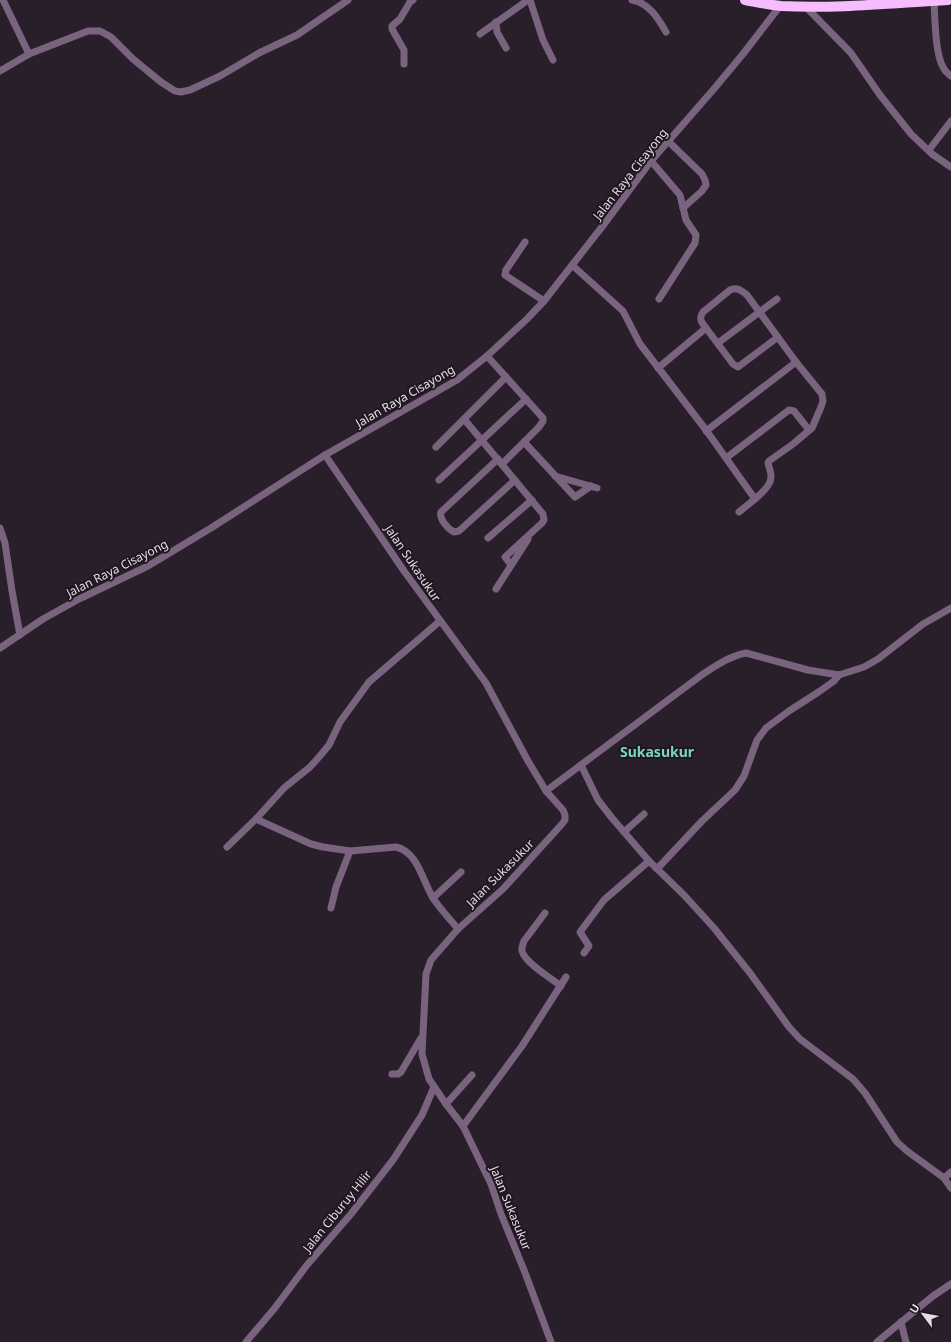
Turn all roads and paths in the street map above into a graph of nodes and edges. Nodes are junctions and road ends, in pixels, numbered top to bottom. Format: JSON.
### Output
{"nodes":[{"id":1,"x":3,"y":0,"type":"edge"},
{"id":2,"x":348,"y":0,"type":"edge"},
{"id":3,"x":413,"y":0,"type":"edge"},
{"id":4,"x":529,"y":0,"type":"edge"},
{"id":5,"x":632,"y":0,"type":"edge"},
{"id":6,"x":745,"y":0,"type":"edge"},
{"id":7,"x":948,"y":0,"type":"edge"},
{"id":8,"x":934,"y":1,"type":"edge"},
{"id":9,"x":780,"y":6,"type":"junction"},
{"id":10,"x":805,"y":6,"type":"junction"},
{"id":11,"x":496,"y":22,"type":"junction"},
{"id":12,"x":666,"y":32,"type":"dead end"},
{"id":13,"x":480,"y":34,"type":"dead end"},
{"id":14,"x":506,"y":48,"type":"dead end"},
{"id":15,"x":29,"y":54,"type":"junction"},
{"id":16,"x":553,"y":60,"type":"dead end"},
{"id":17,"x":404,"y":64,"type":"dead end"},
{"id":18,"x":0,"y":70,"type":"edge"},
{"id":19,"x":951,"y":76,"type":"edge"},
{"id":20,"x":950,"y":124,"type":"edge"},
{"id":21,"x":668,"y":141,"type":"junction"},
{"id":22,"x":928,"y":150,"type":"junction"},
{"id":23,"x":651,"y":162,"type":"junction"},
{"id":24,"x":951,"y":167,"type":"edge"},
{"id":25,"x":684,"y":208,"type":"junction"},
{"id":26,"x":525,"y":242,"type":"dead end"},
{"id":27,"x":572,"y":265,"type":"junction"},
{"id":28,"x":777,"y":298,"type":"dead end"},
{"id":29,"x":659,"y":299,"type":"dead end"},
{"id":30,"x":544,"y":301,"type":"junction"},
{"id":31,"x":759,"y":312,"type":"junction"},
{"id":32,"x":706,"y":328,"type":"junction"},
{"id":33,"x":778,"y":337,"type":"junction"},
{"id":34,"x":718,"y":343,"type":"junction"},
{"id":35,"x":487,"y":356,"type":"junction"},
{"id":36,"x":796,"y":362,"type":"junction"},
{"id":37,"x":658,"y":368,"type":"junction"},
{"id":38,"x":506,"y":377,"type":"junction"},
{"id":39,"x":526,"y":399,"type":"junction"},
{"id":40,"x":464,"y":419,"type":"junction"},
{"id":41,"x":809,"y":430,"type":"junction"},
{"id":42,"x":706,"y":431,"type":"junction"},
{"id":43,"x":482,"y":441,"type":"junction"},
{"id":44,"x":524,"y":442,"type":"junction"},
{"id":45,"x":436,"y":448,"type":"dead end"},
{"id":46,"x":325,"y":455,"type":"junction"},
{"id":47,"x":726,"y":458,"type":"junction"},
{"id":48,"x":500,"y":462,"type":"junction"},
{"id":49,"x":555,"y":476,"type":"junction"},
{"id":50,"x":439,"y":480,"type":"dead end"},
{"id":51,"x":515,"y":480,"type":"junction"},
{"id":52,"x":755,"y":499,"type":"junction"},
{"id":53,"x":532,"y":500,"type":"junction"},
{"id":54,"x":740,"y":512,"type":"dead end"},
{"id":55,"x":0,"y":528,"type":"edge"},
{"id":56,"x":488,"y":538,"type":"dead end"},
{"id":57,"x":496,"y":589,"type":"dead end"},
{"id":58,"x":951,"y":608,"type":"edge"},
{"id":59,"x":440,"y":621,"type":"junction"},
{"id":60,"x":20,"y":635,"type":"junction"},
{"id":61,"x":0,"y":648,"type":"edge"},
{"id":62,"x":839,"y":675,"type":"junction"},
{"id":63,"x":581,"y":766,"type":"junction"},
{"id":64,"x":546,"y":791,"type":"junction"},
{"id":65,"x":644,"y":814,"type":"dead end"},
{"id":66,"x":256,"y":819,"type":"junction"},
{"id":67,"x":624,"y":832,"type":"junction"},
{"id":68,"x":227,"y":847,"type":"dead end"},
{"id":69,"x":350,"y":850,"type":"junction"},
{"id":70,"x":649,"y":861,"type":"junction"},
{"id":71,"x":657,"y":869,"type":"junction"},
{"id":72,"x":461,"y":872,"type":"dead end"},
{"id":73,"x":433,"y":898,"type":"junction"},
{"id":74,"x":331,"y":908,"type":"dead end"},
{"id":75,"x":545,"y":913,"type":"dead end"},
{"id":76,"x":458,"y":929,"type":"junction"},
{"id":77,"x":584,"y":953,"type":"dead end"},
{"id":78,"x":566,"y":978,"type":"dead end"},
{"id":79,"x":561,"y":986,"type":"junction"},
{"id":80,"x":423,"y":1036,"type":"junction"},
{"id":81,"x":392,"y":1074,"type":"dead end"},
{"id":82,"x":472,"y":1075,"type":"dead end"},
{"id":83,"x":434,"y":1087,"type":"junction"},
{"id":84,"x":446,"y":1104,"type":"junction"},
{"id":85,"x":463,"y":1126,"type":"junction"},
{"id":86,"x":951,"y":1172,"type":"edge"},
{"id":87,"x":944,"y":1178,"type":"junction"},
{"id":88,"x":951,"y":1188,"type":"edge"},
{"id":89,"x":951,"y":1284,"type":"edge"},
{"id":90,"x":901,"y":1322,"type":"junction"},
{"id":91,"x":246,"y":1342,"type":"edge"},
{"id":92,"x":551,"y":1342,"type":"edge"},
{"id":93,"x":877,"y":1342,"type":"edge"},
{"id":94,"x":906,"y":1342,"type":"edge"}],
"edges":[{"from":1,"to":15,"type":"street"},
{"from":2,"to":15,"type":"street"},
{"from":3,"to":17,"type":"street"},
{"from":4,"to":11,"type":"street"},
{"from":4,"to":16,"type":"street"},
{"from":5,"to":12,"type":"street"},
{"from":6,"to":9,"type":"highway"},
{"from":7,"to":8,"type":"highway"},
{"from":8,"to":10,"type":"highway"},
{"from":8,"to":19,"type":"street"},
{"from":9,"to":10,"type":"highway"},
{"from":9,"to":21,"type":"street","name":"Jalan Raya Cisayong"},
{"from":10,"to":22,"type":"street"},
{"from":11,"to":13,"type":"street"},
{"from":11,"to":14,"type":"street"},
{"from":15,"to":18,"type":"street"},
{"from":20,"to":22,"type":"street"},
{"from":21,"to":23,"type":"street","name":"Jalan Raya Cisayong"},
{"from":21,"to":25,"type":"street"},
{"from":22,"to":24,"type":"street"},
{"from":23,"to":25,"type":"street"},
{"from":23,"to":27,"type":"street","name":"Jalan Raya Cisayong"},
{"from":25,"to":29,"type":"street"},
{"from":26,"to":30,"type":"street"},
{"from":27,"to":30,"type":"street","name":"Jalan Raya Cisayong"},
{"from":27,"to":37,"type":"street"},
{"from":28,"to":31,"type":"street"},
{"from":30,"to":35,"type":"street","name":"Jalan Raya Cisayong"},
{"from":31,"to":32,"type":"street"},
{"from":31,"to":33,"type":"street"},
{"from":31,"to":34,"type":"street"},
{"from":32,"to":34,"type":"street"},
{"from":32,"to":37,"type":"street"},
{"from":33,"to":34,"type":"street"},
{"from":33,"to":36,"type":"street"},
{"from":35,"to":38,"type":"street"},
{"from":35,"to":46,"type":"street","name":"Jalan Raya Cisayong"},
{"from":36,"to":41,"type":"street"},
{"from":36,"to":42,"type":"street"},
{"from":37,"to":42,"type":"street"},
{"from":38,"to":39,"type":"street"},
{"from":38,"to":40,"type":"street"},
{"from":39,"to":43,"type":"street"},
{"from":39,"to":44,"type":"street"},
{"from":40,"to":43,"type":"street"},
{"from":40,"to":45,"type":"street"},
{"from":41,"to":47,"type":"street"},
{"from":41,"to":52,"type":"street"},
{"from":42,"to":47,"type":"street"},
{"from":43,"to":48,"type":"street"},
{"from":43,"to":50,"type":"street"},
{"from":44,"to":48,"type":"street"},
{"from":44,"to":49,"type":"street"},
{"from":46,"to":59,"type":"street","name":"Jalan Sukasukur"},
{"from":46,"to":60,"type":"street","name":"Jalan Raya Cisayong"},
{"from":47,"to":52,"type":"street"},
{"from":48,"to":51,"type":"street"},
{"from":48,"to":51,"type":"street"},
{"from":49,"to":49,"type":"street"},
{"from":51,"to":53,"type":"street"},
{"from":52,"to":54,"type":"street"},
{"from":53,"to":56,"type":"street"},
{"from":53,"to":57,"type":"street"},
{"from":55,"to":60,"type":"street"},
{"from":58,"to":62,"type":"street"},
{"from":59,"to":64,"type":"street","name":"Jalan Sukasukur"},
{"from":59,"to":66,"type":"street"},
{"from":60,"to":61,"type":"street","name":"Jalan Raya Cisayong"},
{"from":62,"to":63,"type":"street"},
{"from":62,"to":71,"type":"street"},
{"from":63,"to":64,"type":"street"},
{"from":63,"to":67,"type":"street"},
{"from":64,"to":76,"type":"street","name":"Jalan Sukasukur"},
{"from":65,"to":67,"type":"street"},
{"from":66,"to":68,"type":"street"},
{"from":66,"to":69,"type":"street"},
{"from":67,"to":70,"type":"street"},
{"from":69,"to":73,"type":"street"},
{"from":69,"to":74,"type":"street"},
{"from":70,"to":71,"type":"street"},
{"from":70,"to":77,"type":"street"},
{"from":71,"to":87,"type":"street"},
{"from":72,"to":73,"type":"street"},
{"from":73,"to":76,"type":"street"},
{"from":75,"to":79,"type":"street"},
{"from":76,"to":80,"type":"street","name":"Jalan Sukasukur"},
{"from":78,"to":79,"type":"street"},
{"from":79,"to":85,"type":"street"},
{"from":80,"to":81,"type":"street"},
{"from":80,"to":83,"type":"street","name":"Jalan Sukasukur"},
{"from":82,"to":84,"type":"street"},
{"from":83,"to":84,"type":"street","name":"Jalan Sukasukur"},
{"from":83,"to":91,"type":"street","name":"Jalan Ciburuy Hilir"},
{"from":84,"to":85,"type":"street","name":"Jalan Sukasukur"},
{"from":85,"to":92,"type":"street","name":"Jalan Sukasukur"},
{"from":86,"to":87,"type":"street"},
{"from":87,"to":88,"type":"street"},
{"from":89,"to":90,"type":"street"},
{"from":90,"to":93,"type":"street"},
{"from":90,"to":94,"type":"street"}]}
